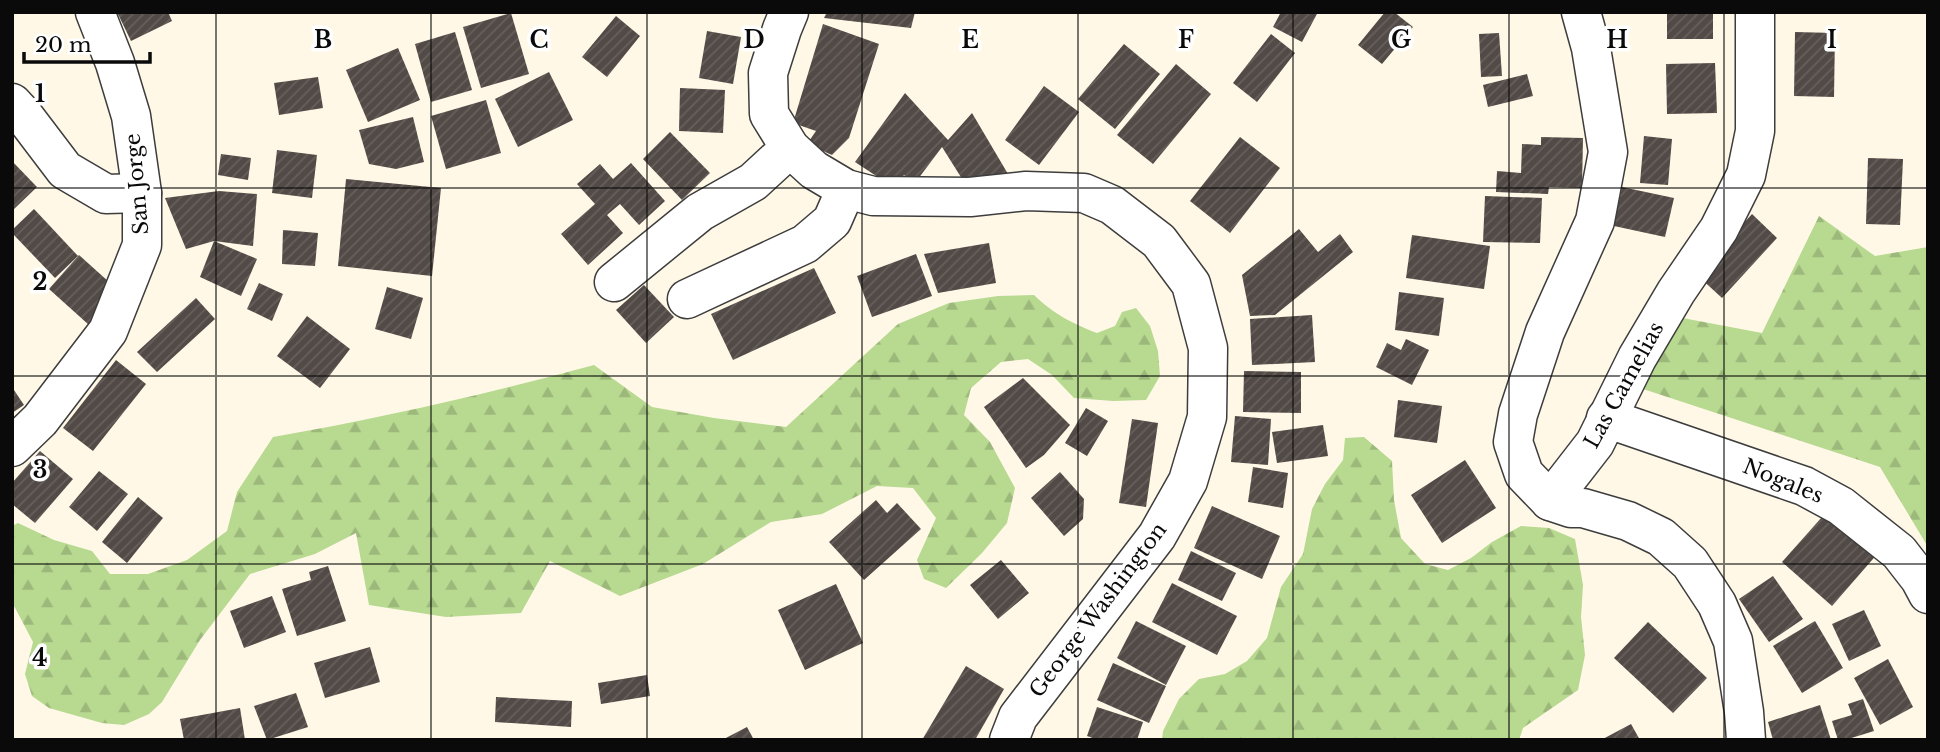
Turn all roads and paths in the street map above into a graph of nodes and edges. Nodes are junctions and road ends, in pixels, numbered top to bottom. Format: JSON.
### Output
{"nodes":[{"id":1,"x":95,"y":12,"type":"edge"},
{"id":2,"x":789,"y":12,"type":"edge"},
{"id":3,"x":1581,"y":12,"type":"edge"},
{"id":4,"x":1755,"y":12,"type":"edge"},
{"id":5,"x":12,"y":103,"type":"edge"},
{"id":6,"x":790,"y":148,"type":"junction"},
{"id":7,"x":846,"y":189,"type":"junction"},
{"id":8,"x":142,"y":193,"type":"junction"},
{"id":9,"x":614,"y":282,"type":"dead end"},
{"id":10,"x":687,"y":299,"type":"dead end"},
{"id":11,"x":1606,"y":418,"type":"junction"},
{"id":12,"x":12,"y":447,"type":"edge"},
{"id":13,"x":1550,"y":501,"type":"junction"},
{"id":14,"x":1928,"y":594,"type":"edge"},
{"id":15,"x":1009,"y":740,"type":"edge"},
{"id":16,"x":1746,"y":740,"type":"edge"}],
"edges":[{"from":1,"to":8,"type":"street","name":"San Jorge"},
{"from":2,"to":6,"type":"street","name":"George Washington"},
{"from":3,"to":13,"type":"street"},
{"from":4,"to":11,"type":"street","name":"Las Camelias"},
{"from":5,"to":8,"type":"street"},
{"from":6,"to":7,"type":"street","name":"George Washington"},
{"from":6,"to":9,"type":"street"},
{"from":7,"to":10,"type":"street"},
{"from":7,"to":15,"type":"street","name":"George Washington"},
{"from":8,"to":12,"type":"street","name":"San Jorge"},
{"from":11,"to":13,"type":"street","name":"Las Camelias"},
{"from":11,"to":14,"type":"street","name":"Nogales"},
{"from":13,"to":16,"type":"street"}]}
